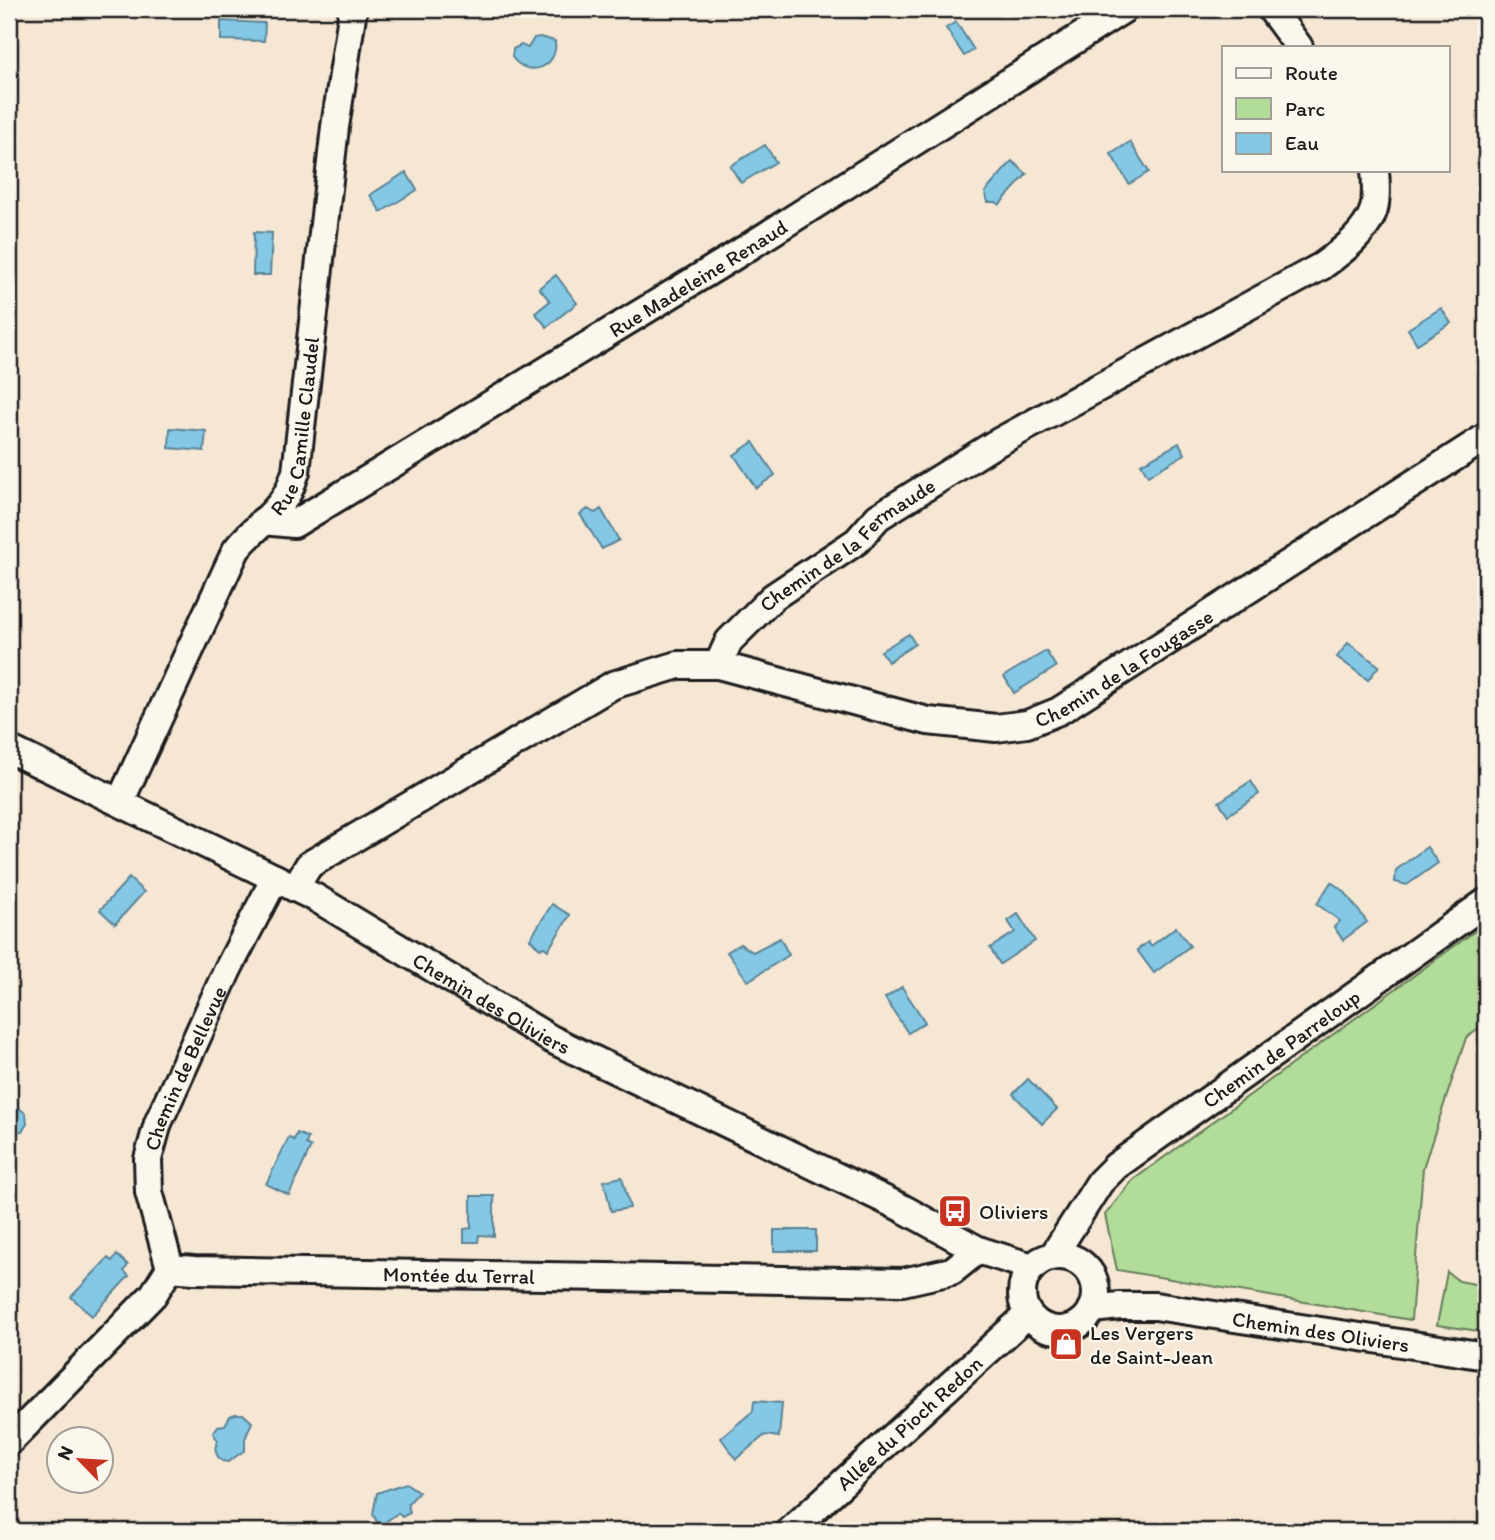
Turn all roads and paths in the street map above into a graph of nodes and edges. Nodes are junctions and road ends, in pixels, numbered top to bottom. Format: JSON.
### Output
{"nodes":[{"id":1,"x":353,"y":9,"type":"edge"},
{"id":2,"x":1124,"y":9,"type":"edge"},
{"id":3,"x":1271,"y":9,"type":"edge"},
{"id":4,"x":1298,"y":46,"type":"edge"},
{"id":5,"x":1375,"y":172,"type":"edge"},
{"id":6,"x":1486,"y":437,"type":"edge"},
{"id":7,"x":263,"y":521,"type":"junction"},
{"id":8,"x":718,"y":665,"type":"junction"},
{"id":9,"x":9,"y":749,"type":"edge"},
{"id":10,"x":120,"y":802,"type":"junction"},
{"id":11,"x":285,"y":883,"type":"junction"},
{"id":12,"x":1486,"y":902,"type":"edge"},
{"id":13,"x":1086,"y":1205,"type":"junction"},
{"id":14,"x":978,"y":1250,"type":"junction"},
{"id":15,"x":1043,"y":1261,"type":"junction"},
{"id":16,"x":170,"y":1268,"type":"junction"},
{"id":17,"x":1090,"y":1274,"type":"junction"},
{"id":18,"x":1025,"y":1303,"type":"junction"},
{"id":19,"x":1155,"y":1306,"type":"junction"},
{"id":20,"x":1092,"y":1309,"type":"junction"},
{"id":21,"x":1486,"y":1356,"type":"edge"},
{"id":22,"x":9,"y":1442,"type":"edge"},
{"id":23,"x":790,"y":1531,"type":"edge"}],
"edges":[{"from":1,"to":7,"type":"street","name":"Rue Camille Claudel"},
{"from":2,"to":7,"type":"street","name":"Rue Madeleine Renaud"},
{"from":3,"to":4,"type":"street"},
{"from":5,"to":8,"type":"street","name":"Chemin de la Fermaude"},
{"from":6,"to":8,"type":"street","name":"Chemin de la Fougasse"},
{"from":7,"to":10,"type":"street","name":"Rue Camille Claudel"},
{"from":8,"to":11,"type":"street"},
{"from":9,"to":10,"type":"street","name":"Chemin des Oliviers"},
{"from":10,"to":11,"type":"street","name":"Chemin des Oliviers"},
{"from":11,"to":14,"type":"street","name":"Chemin des Oliviers"},
{"from":11,"to":16,"type":"street","name":"Chemin de Bellevue"},
{"from":12,"to":13,"type":"street","name":"Chemin de Parreloup"},
{"from":13,"to":15,"type":"street","name":"Chemin de Parreloup"},
{"from":13,"to":17,"type":"street"},
{"from":14,"to":15,"type":"street","name":"Chemin des Oliviers"},
{"from":14,"to":16,"type":"street","name":"Montée du Terral"},
{"from":14,"to":18,"type":"street","name":"Chemin des Oliviers"},
{"from":15,"to":17,"type":"street","name":"Chemin des Oliviers"},
{"from":15,"to":18,"type":"street"},
{"from":16,"to":22,"type":"street"},
{"from":17,"to":19,"type":"street","name":"Chemin des Oliviers"},
{"from":17,"to":20,"type":"street"},
{"from":18,"to":20,"type":"street","name":"Chemin des Oliviers"},
{"from":18,"to":23,"type":"street","name":"Allée du Pioch Redon"},
{"from":19,"to":20,"type":"street","name":"Chemin des Oliviers"},
{"from":19,"to":21,"type":"street","name":"Chemin des Oliviers"}]}
